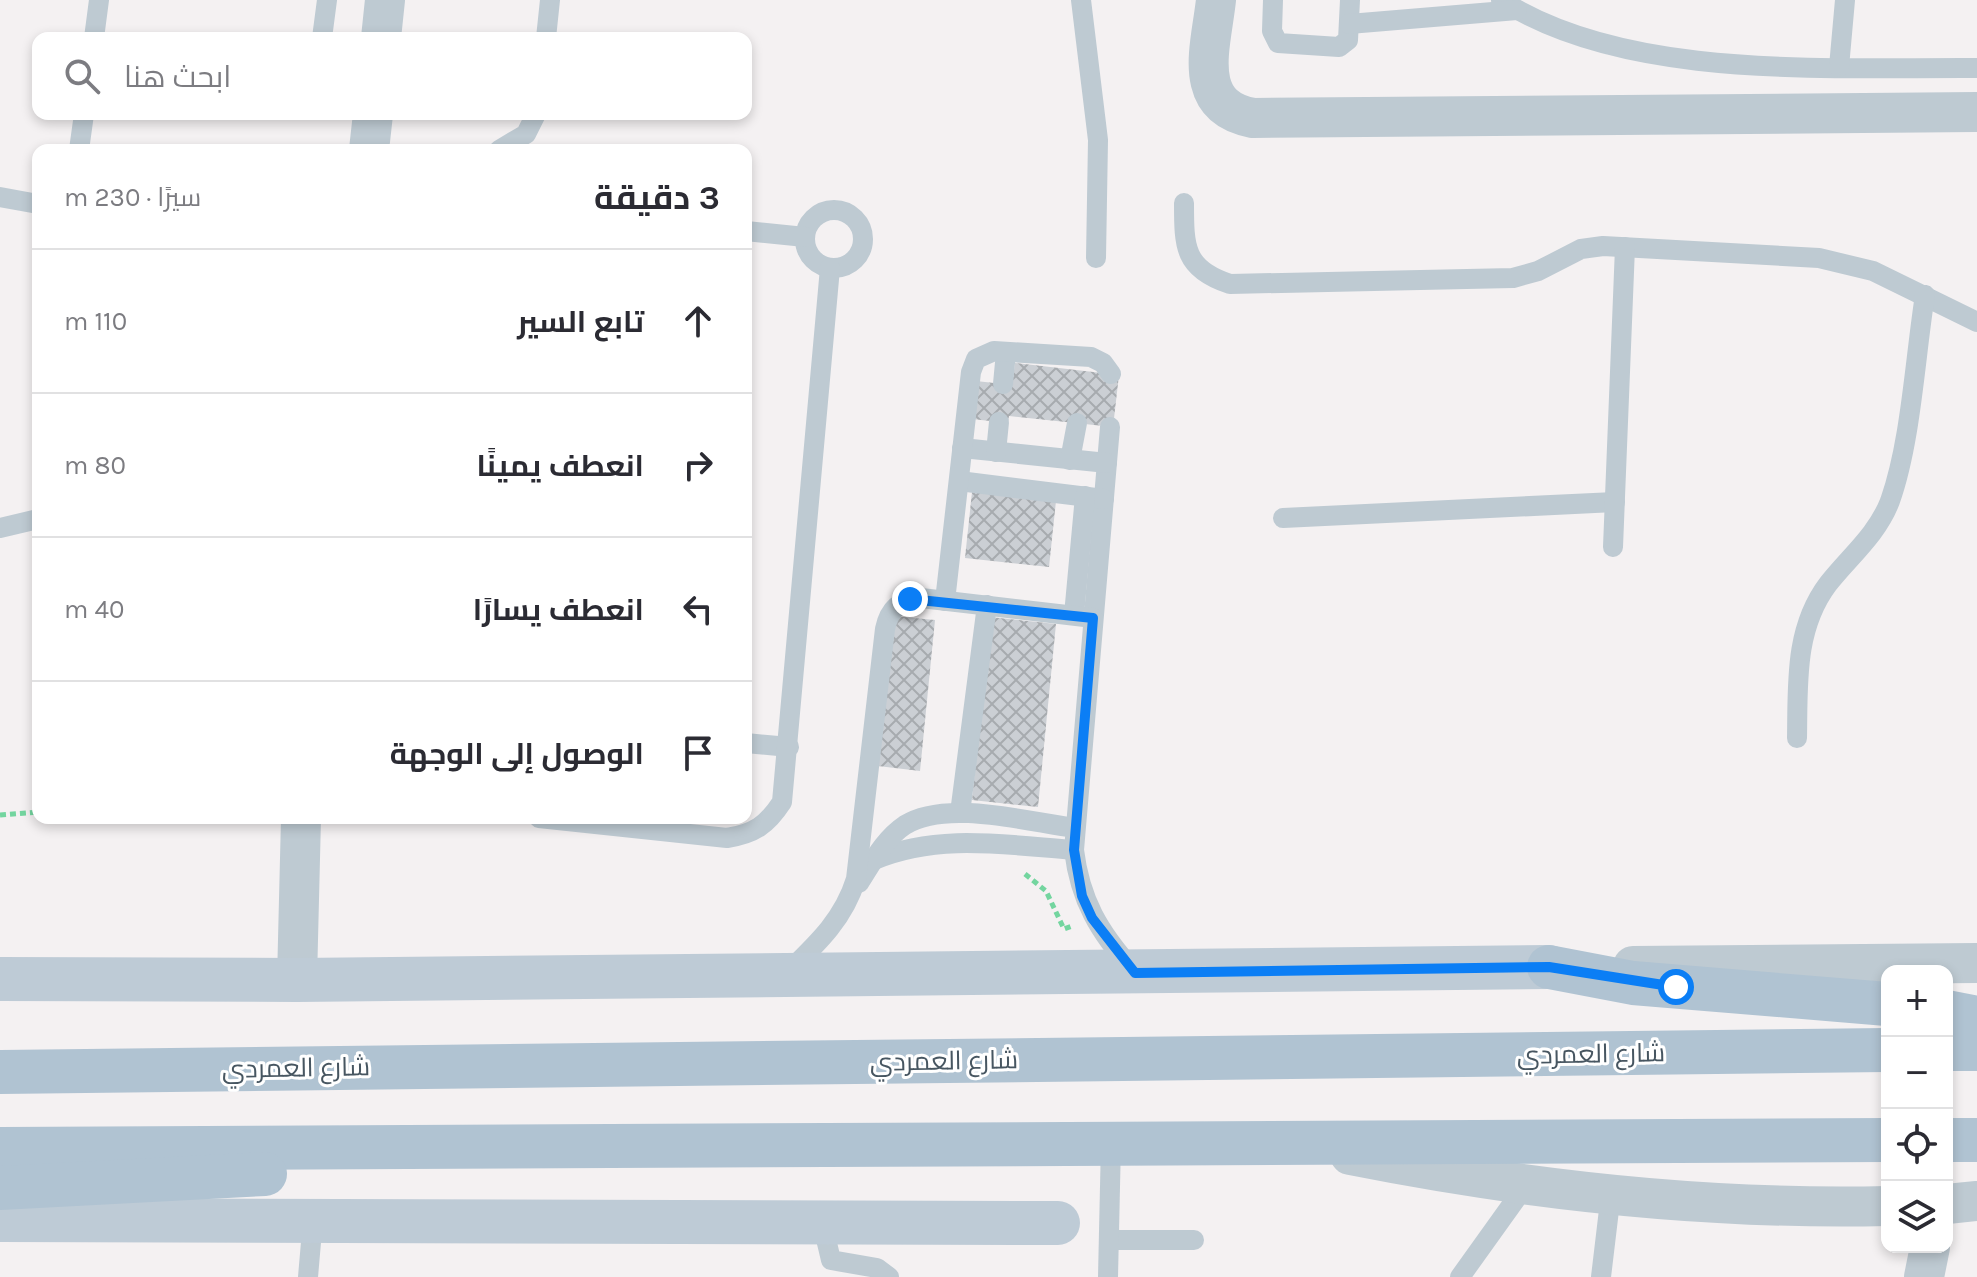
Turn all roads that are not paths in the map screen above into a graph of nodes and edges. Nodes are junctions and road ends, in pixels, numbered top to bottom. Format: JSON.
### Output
{"nodes":[{"id":1,"x":99,"y":0,"type":"edge"},
{"id":2,"x":327,"y":0,"type":"edge"},
{"id":3,"x":385,"y":0,"type":"edge"},
{"id":4,"x":550,"y":0,"type":"edge"},
{"id":5,"x":1081,"y":0,"type":"edge"},
{"id":6,"x":1216,"y":0,"type":"edge"},
{"id":7,"x":1273,"y":0,"type":"edge"},
{"id":8,"x":1350,"y":0,"type":"edge"},
{"id":9,"x":1845,"y":0,"type":"edge"},
{"id":10,"x":1509,"y":5,"type":"edge"},
{"id":11,"x":1349,"y":24,"type":"junction"},
{"id":12,"x":95,"y":32,"type":"edge"},
{"id":13,"x":323,"y":32,"type":"edge"},
{"id":14,"x":382,"y":32,"type":"edge"},
{"id":15,"x":547,"y":32,"type":"edge"},
{"id":16,"x":1839,"y":67,"type":"junction"},
{"id":17,"x":1977,"y":68,"type":"edge"},
{"id":18,"x":1977,"y":112,"type":"edge"},
{"id":19,"x":83,"y":120,"type":"edge"},
{"id":20,"x":372,"y":120,"type":"edge"},
{"id":21,"x":533,"y":120,"type":"edge"},
{"id":22,"x":80,"y":144,"type":"edge"},
{"id":23,"x":370,"y":144,"type":"edge"},
{"id":24,"x":509,"y":144,"type":"edge"},
{"id":25,"x":0,"y":197,"type":"edge"},
{"id":26,"x":32,"y":203,"type":"edge"},
{"id":27,"x":1184,"y":203,"type":"dead end"},
{"id":28,"x":752,"y":232,"type":"edge"},
{"id":29,"x":805,"y":237,"type":"junction"},
{"id":30,"x":1625,"y":247,"type":"junction"},
{"id":31,"x":1096,"y":258,"type":"dead end"},
{"id":32,"x":830,"y":268,"type":"junction"},
{"id":33,"x":1925,"y":295,"type":"junction"},
{"id":34,"x":1977,"y":322,"type":"edge"},
{"id":35,"x":1006,"y":352,"type":"junction"},
{"id":36,"x":1111,"y":374,"type":"dead end"},
{"id":37,"x":1003,"y":384,"type":"dead end"},
{"id":38,"x":999,"y":422,"type":"dead end"},
{"id":39,"x":1077,"y":423,"type":"dead end"},
{"id":40,"x":1110,"y":427,"type":"dead end"},
{"id":41,"x":962,"y":448,"type":"junction"},
{"id":42,"x":996,"y":452,"type":"junction"},
{"id":43,"x":1070,"y":460,"type":"junction"},
{"id":44,"x":1107,"y":463,"type":"junction"},
{"id":45,"x":959,"y":481,"type":"junction"},
{"id":46,"x":1095,"y":498,"type":"junction"},
{"id":47,"x":1615,"y":502,"type":"junction"},
{"id":48,"x":1283,"y":518,"type":"dead end"},
{"id":49,"x":32,"y":520,"type":"edge"},
{"id":50,"x":0,"y":528,"type":"edge"},
{"id":51,"x":1613,"y":547,"type":"dead end"},
{"id":52,"x":945,"y":601,"type":"junction"},
{"id":53,"x":987,"y":605,"type":"junction"},
{"id":54,"x":1083,"y":617,"type":"junction"},
{"id":55,"x":1797,"y":738,"type":"dead end"},
{"id":56,"x":752,"y":744,"type":"edge"},
{"id":57,"x":789,"y":747,"type":"junction"},
{"id":58,"x":960,"y":813,"type":"junction"},
{"id":59,"x":301,"y":824,"type":"edge"},
{"id":60,"x":649,"y":824,"type":"edge"},
{"id":61,"x":704,"y":827,"type":"edge"},
{"id":62,"x":1075,"y":828,"type":"junction"},
{"id":63,"x":1074,"y":850,"type":"junction"},
{"id":64,"x":874,"y":860,"type":"junction"},
{"id":65,"x":851,"y":896,"type":"junction"},
{"id":66,"x":1977,"y":963,"type":"edge"},
{"id":67,"x":1549,"y":967,"type":"junction"},
{"id":68,"x":1135,"y":973,"type":"junction"},
{"id":69,"x":785,"y":975,"type":"junction"},
{"id":70,"x":0,"y":979,"type":"edge"},
{"id":71,"x":297,"y":980,"type":"junction"},
{"id":72,"x":1881,"y":1004,"type":"edge"},
{"id":73,"x":1953,"y":1013,"type":"edge"},
{"id":74,"x":1977,"y":1018,"type":"edge"},
{"id":75,"x":1953,"y":1049,"type":"edge"},
{"id":76,"x":1977,"y":1049,"type":"edge"},
{"id":77,"x":1881,"y":1050,"type":"edge"},
{"id":78,"x":0,"y":1072,"type":"edge"},
{"id":79,"x":1881,"y":1140,"type":"edge"},
{"id":80,"x":1953,"y":1140,"type":"edge"},
{"id":81,"x":1977,"y":1140,"type":"edge"},
{"id":82,"x":1280,"y":1141,"type":"junction"},
{"id":83,"x":1111,"y":1142,"type":"junction"},
{"id":84,"x":389,"y":1146,"type":"junction"},
{"id":85,"x":0,"y":1149,"type":"edge"},
{"id":86,"x":1528,"y":1182,"type":"junction"},
{"id":87,"x":0,"y":1188,"type":"edge"},
{"id":88,"x":1611,"y":1193,"type":"junction"},
{"id":89,"x":1881,"y":1206,"type":"edge"},
{"id":90,"x":313,"y":1219,"type":"junction"},
{"id":91,"x":0,"y":1220,"type":"edge"},
{"id":92,"x":822,"y":1222,"type":"junction"},
{"id":93,"x":1058,"y":1223,"type":"dead end"},
{"id":94,"x":1110,"y":1240,"type":"junction"},
{"id":95,"x":1194,"y":1240,"type":"dead end"},
{"id":96,"x":1929,"y":1253,"type":"edge"},
{"id":97,"x":308,"y":1277,"type":"edge"},
{"id":98,"x":889,"y":1277,"type":"edge"},
{"id":99,"x":1108,"y":1277,"type":"edge"},
{"id":100,"x":1460,"y":1277,"type":"edge"},
{"id":101,"x":1601,"y":1277,"type":"edge"},
{"id":102,"x":1924,"y":1277,"type":"edge"}],
"edges":[{"from":1,"to":12,"type":"lane"},
{"from":2,"to":13,"type":"lane"},
{"from":3,"to":14,"type":"street"},
{"from":4,"to":15,"type":"lane"},
{"from":5,"to":31,"type":"lane"},
{"from":6,"to":18,"type":"street"},
{"from":7,"to":11,"type":"lane"},
{"from":8,"to":11,"type":"lane"},
{"from":9,"to":16,"type":"lane"},
{"from":10,"to":11,"type":"lane"},
{"from":10,"to":16,"type":"lane"},
{"from":16,"to":17,"type":"lane"},
{"from":19,"to":22,"type":"lane"},
{"from":20,"to":23,"type":"street"},
{"from":21,"to":24,"type":"lane"},
{"from":25,"to":26,"type":"lane"},
{"from":27,"to":30,"type":"lane"},
{"from":28,"to":29,"type":"lane"},
{"from":29,"to":32,"type":"lane"},
{"from":29,"to":32,"type":"lane"},
{"from":30,"to":33,"type":"lane"},
{"from":30,"to":47,"type":"lane"},
{"from":32,"to":57,"type":"lane"},
{"from":33,"to":34,"type":"lane"},
{"from":33,"to":55,"type":"lane"},
{"from":35,"to":36,"type":"lane"},
{"from":35,"to":37,"type":"lane"},
{"from":35,"to":41,"type":"lane"},
{"from":38,"to":42,"type":"lane"},
{"from":39,"to":43,"type":"lane"},
{"from":40,"to":44,"type":"lane"},
{"from":41,"to":42,"type":"lane"},
{"from":41,"to":45,"type":"lane"},
{"from":42,"to":43,"type":"lane"},
{"from":43,"to":44,"type":"lane"},
{"from":44,"to":46,"type":"lane"},
{"from":45,"to":46,"type":"lane"},
{"from":45,"to":52,"type":"lane"},
{"from":46,"to":54,"type":"lane"},
{"from":47,"to":48,"type":"lane"},
{"from":47,"to":51,"type":"lane"},
{"from":49,"to":50,"type":"lane"},
{"from":52,"to":53,"type":"lane"},
{"from":52,"to":65,"type":"lane"},
{"from":53,"to":54,"type":"lane"},
{"from":53,"to":58,"type":"lane"},
{"from":54,"to":62,"type":"lane"},
{"from":56,"to":57,"type":"lane"},
{"from":57,"to":61,"type":"lane"},
{"from":58,"to":62,"type":"lane"},
{"from":58,"to":64,"type":"lane"},
{"from":59,"to":71,"type":"street"},
{"from":60,"to":61,"type":"lane"},
{"from":62,"to":63,"type":"lane"},
{"from":63,"to":64,"type":"lane"},
{"from":63,"to":68,"type":"lane"},
{"from":64,"to":65,"type":"lane"},
{"from":65,"to":69,"type":"lane"},
{"from":66,"to":67,"type":"street"},
{"from":67,"to":68,"type":"street"},
{"from":67,"to":72,"type":"main road"},
{"from":68,"to":69,"type":"street"},
{"from":69,"to":71,"type":"street"},
{"from":70,"to":71,"type":"street"},
{"from":73,"to":74,"type":"main road"},
{"from":75,"to":76,"type":"main road"},
{"from":77,"to":78,"type":"main road","name":"شارع العمردي"},
{"from":79,"to":82,"type":"main road"},
{"from":80,"to":81,"type":"main road"},
{"from":82,"to":83,"type":"main road"},
{"from":82,"to":86,"type":"street"},
{"from":83,"to":84,"type":"main road"},
{"from":83,"to":94,"type":"lane"},
{"from":84,"to":85,"type":"main road"},
{"from":84,"to":87,"type":"main road"},
{"from":86,"to":88,"type":"street"},
{"from":86,"to":100,"type":"lane"},
{"from":88,"to":89,"type":"street"},
{"from":88,"to":101,"type":"lane"},
{"from":90,"to":91,"type":"street"},
{"from":90,"to":92,"type":"street"},
{"from":90,"to":97,"type":"lane"},
{"from":92,"to":93,"type":"street"},
{"from":92,"to":98,"type":"lane"},
{"from":94,"to":95,"type":"lane"},
{"from":94,"to":99,"type":"lane"},
{"from":96,"to":102,"type":"street"}]}
